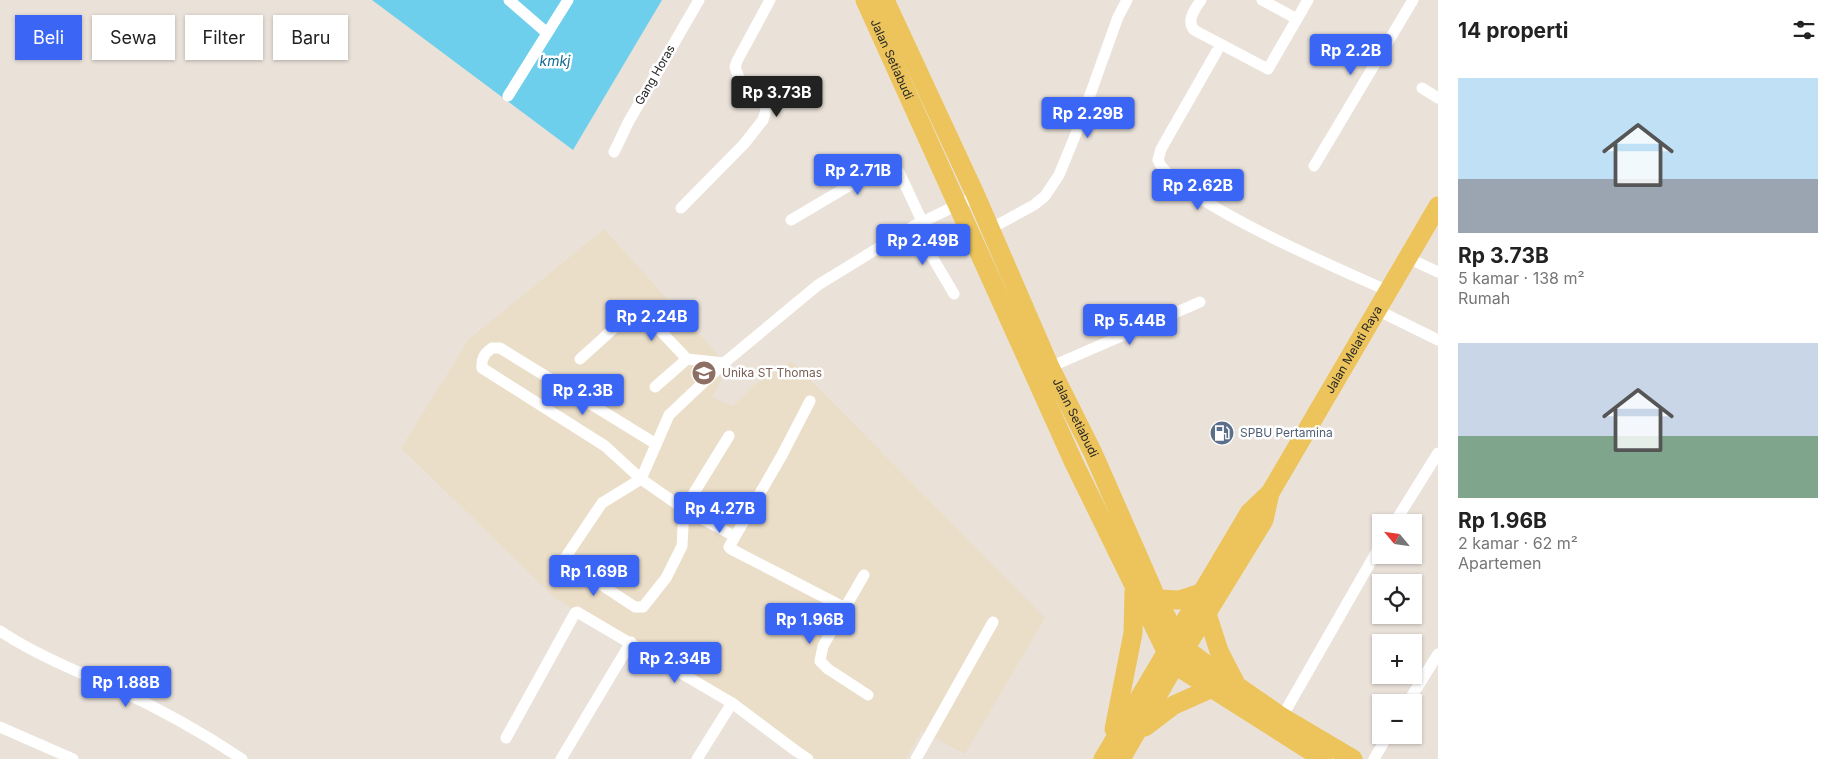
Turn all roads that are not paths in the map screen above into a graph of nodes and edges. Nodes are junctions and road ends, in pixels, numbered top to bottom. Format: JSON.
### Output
{"nodes":[{"id":1,"x":509,"y":0,"type":"edge"},
{"id":2,"x":568,"y":0,"type":"edge"},
{"id":3,"x":699,"y":0,"type":"edge"},
{"id":4,"x":770,"y":0,"type":"edge"},
{"id":5,"x":865,"y":0,"type":"edge"},
{"id":6,"x":885,"y":0,"type":"edge"},
{"id":7,"x":1126,"y":0,"type":"edge"},
{"id":8,"x":1201,"y":0,"type":"edge"},
{"id":9,"x":1262,"y":0,"type":"edge"},
{"id":10,"x":1308,"y":0,"type":"edge"},
{"id":11,"x":1413,"y":0,"type":"edge"},
{"id":12,"x":1297,"y":19,"type":"junction"},
{"id":13,"x":547,"y":33,"type":"junction"},
{"id":14,"x":1217,"y":51,"type":"dead end"},
{"id":15,"x":1422,"y":88,"type":"dead end"},
{"id":16,"x":508,"y":96,"type":"dead end"},
{"id":17,"x":1438,"y":98,"type":"edge"},
{"id":18,"x":614,"y":152,"type":"dead end"},
{"id":19,"x":1314,"y":166,"type":"dead end"},
{"id":20,"x":976,"y":196,"type":"junction"},
{"id":21,"x":957,"y":204,"type":"junction"},
{"id":22,"x":1438,"y":206,"type":"edge"},
{"id":23,"x":681,"y":208,"type":"dead end"},
{"id":24,"x":790,"y":220,"type":"dead end"},
{"id":25,"x":918,"y":223,"type":"junction"},
{"id":26,"x":990,"y":228,"type":"junction"},
{"id":27,"x":1408,"y":258,"type":"junction"},
{"id":28,"x":1438,"y":272,"type":"edge"},
{"id":29,"x":1388,"y":291,"type":"junction"},
{"id":30,"x":954,"y":294,"type":"dead end"},
{"id":31,"x":1200,"y":302,"type":"dead end"},
{"id":32,"x":1377,"y":310,"type":"junction"},
{"id":33,"x":1438,"y":340,"type":"edge"},
{"id":34,"x":580,"y":359,"type":"dead end"},
{"id":35,"x":687,"y":359,"type":"junction"},
{"id":36,"x":724,"y":363,"type":"junction"},
{"id":37,"x":1050,"y":368,"type":"junction"},
{"id":38,"x":655,"y":387,"type":"dead end"},
{"id":39,"x":810,"y":402,"type":"dead end"},
{"id":40,"x":729,"y":436,"type":"dead end"},
{"id":41,"x":656,"y":444,"type":"junction"},
{"id":42,"x":1093,"y":453,"type":"junction"},
{"id":43,"x":1438,"y":453,"type":"edge"},
{"id":44,"x":1074,"y":463,"type":"junction"},
{"id":45,"x":641,"y":479,"type":"junction"},
{"id":46,"x":1270,"y":493,"type":"junction"},
{"id":47,"x":684,"y":509,"type":"junction"},
{"id":48,"x":1400,"y":514,"type":"edge"},
{"id":49,"x":734,"y":536,"type":"junction"},
{"id":50,"x":1372,"y":559,"type":"edge"},
{"id":51,"x":864,"y":575,"type":"dead end"},
{"id":52,"x":1134,"y":588,"type":"junction"},
{"id":53,"x":1201,"y":593,"type":"junction"},
{"id":54,"x":1157,"y":599,"type":"junction"},
{"id":55,"x":845,"y":608,"type":"junction"},
{"id":56,"x":1207,"y":614,"type":"junction"},
{"id":57,"x":993,"y":622,"type":"dead end"},
{"id":58,"x":0,"y":632,"type":"edge"},
{"id":59,"x":631,"y":642,"type":"junction"},
{"id":60,"x":1176,"y":650,"type":"junction"},
{"id":61,"x":1438,"y":654,"type":"edge"},
{"id":62,"x":1237,"y":685,"type":"junction"},
{"id":63,"x":1210,"y":689,"type":"junction"},
{"id":64,"x":1413,"y":694,"type":"edge"},
{"id":65,"x":868,"y":695,"type":"dead end"},
{"id":66,"x":732,"y":703,"type":"junction"},
{"id":67,"x":1282,"y":717,"type":"junction"},
{"id":68,"x":0,"y":727,"type":"edge"},
{"id":69,"x":1136,"y":733,"type":"junction"},
{"id":70,"x":506,"y":738,"type":"dead end"},
{"id":71,"x":1383,"y":744,"type":"edge"},
{"id":72,"x":1112,"y":754,"type":"edge"},
{"id":73,"x":793,"y":755,"type":"edge"},
{"id":74,"x":73,"y":759,"type":"edge"},
{"id":75,"x":242,"y":759,"type":"edge"},
{"id":76,"x":561,"y":759,"type":"edge"},
{"id":77,"x":697,"y":759,"type":"edge"},
{"id":78,"x":808,"y":759,"type":"edge"},
{"id":79,"x":916,"y":759,"type":"edge"},
{"id":80,"x":1323,"y":759,"type":"edge"},
{"id":81,"x":1353,"y":759,"type":"edge"},
{"id":82,"x":1374,"y":759,"type":"edge"}],
"edges":[{"from":1,"to":13,"type":"street"},
{"from":2,"to":13,"type":"street"},
{"from":3,"to":18,"type":"street","name":"Gang Horas"},
{"from":4,"to":23,"type":"street"},
{"from":5,"to":21,"type":"main road","name":"Jalan Setiabudi"},
{"from":6,"to":20,"type":"main road","name":"Jalan Setiabudi"},
{"from":7,"to":26,"type":"street"},
{"from":8,"to":12,"type":"street"},
{"from":9,"to":12,"type":"street"},
{"from":10,"to":12,"type":"street"},
{"from":11,"to":19,"type":"street"},
{"from":13,"to":16,"type":"street"},
{"from":14,"to":29,"type":"street"},
{"from":15,"to":17,"type":"street"},
{"from":20,"to":21,"type":"street"},
{"from":20,"to":26,"type":"main road","name":"Jalan Setiabudi"},
{"from":21,"to":25,"type":"street"},
{"from":21,"to":44,"type":"main road","name":"Jalan Setiabudi"},
{"from":22,"to":27,"type":"main road","name":"Jalan Melati Raya"},
{"from":24,"to":25,"type":"street"},
{"from":25,"to":30,"type":"street"},
{"from":25,"to":36,"type":"street"},
{"from":26,"to":37,"type":"main road","name":"Jalan Setiabudi"},
{"from":27,"to":28,"type":"street"},
{"from":27,"to":29,"type":"main road","name":"Jalan Melati Raya"},
{"from":29,"to":32,"type":"main road","name":"Jalan Melati Raya"},
{"from":31,"to":37,"type":"street"},
{"from":32,"to":33,"type":"street"},
{"from":32,"to":46,"type":"main road","name":"Jalan Melati Raya"},
{"from":34,"to":35,"type":"street"},
{"from":35,"to":36,"type":"street"},
{"from":35,"to":38,"type":"street"},
{"from":36,"to":41,"type":"street"},
{"from":37,"to":42,"type":"main road","name":"Jalan Setiabudi"},
{"from":39,"to":49,"type":"street"},
{"from":40,"to":47,"type":"street"},
{"from":41,"to":45,"type":"street"},
{"from":41,"to":45,"type":"street"},
{"from":42,"to":44,"type":"main road"},
{"from":42,"to":54,"type":"main road","name":"Jalan Setiabudi"},
{"from":43,"to":48,"type":"street"},
{"from":44,"to":52,"type":"main road","name":"Jalan Setiabudi"},
{"from":45,"to":47,"type":"street"},
{"from":45,"to":47,"type":"street"},
{"from":46,"to":53,"type":"main road","name":"Jalan Melati Raya"},
{"from":46,"to":56,"type":"main road","name":"Jalan Melati Raya"},
{"from":47,"to":49,"type":"street"},
{"from":49,"to":55,"type":"street"},
{"from":50,"to":67,"type":"street"},
{"from":51,"to":55,"type":"street"},
{"from":52,"to":60,"type":"main road","name":"Jalan Setiabudi"},
{"from":52,"to":72,"type":"main road"},
{"from":53,"to":54,"type":"main road"},
{"from":53,"to":60,"type":"main road","name":"Jalan Melati Raya"},
{"from":54,"to":60,"type":"main road","name":"Jalan Setiabudi"},
{"from":55,"to":65,"type":"street"},
{"from":56,"to":60,"type":"main road","name":"Jalan Melati Raya"},
{"from":56,"to":62,"type":"main road"},
{"from":57,"to":79,"type":"street"},
{"from":58,"to":75,"type":"street"},
{"from":59,"to":66,"type":"street"},
{"from":59,"to":70,"type":"street"},
{"from":59,"to":76,"type":"street"},
{"from":60,"to":62,"type":"main road","name":"Jalan Setiabudi"},
{"from":60,"to":63,"type":"main road","name":"Jalan Setiabudi"},
{"from":60,"to":69,"type":"main road"},
{"from":60,"to":72,"type":"main road"},
{"from":61,"to":64,"type":"street"},
{"from":62,"to":67,"type":"main road","name":"Jalan Setiabudi"},
{"from":63,"to":69,"type":"main road"},
{"from":63,"to":80,"type":"main road","name":"Jalan Setiabudi"},
{"from":66,"to":73,"type":"street"},
{"from":66,"to":77,"type":"street"},
{"from":67,"to":81,"type":"main road","name":"Jalan Setiabudi"},
{"from":68,"to":74,"type":"street"},
{"from":69,"to":72,"type":"main road"},
{"from":71,"to":82,"type":"street"},
{"from":73,"to":78,"type":"street"}]}
